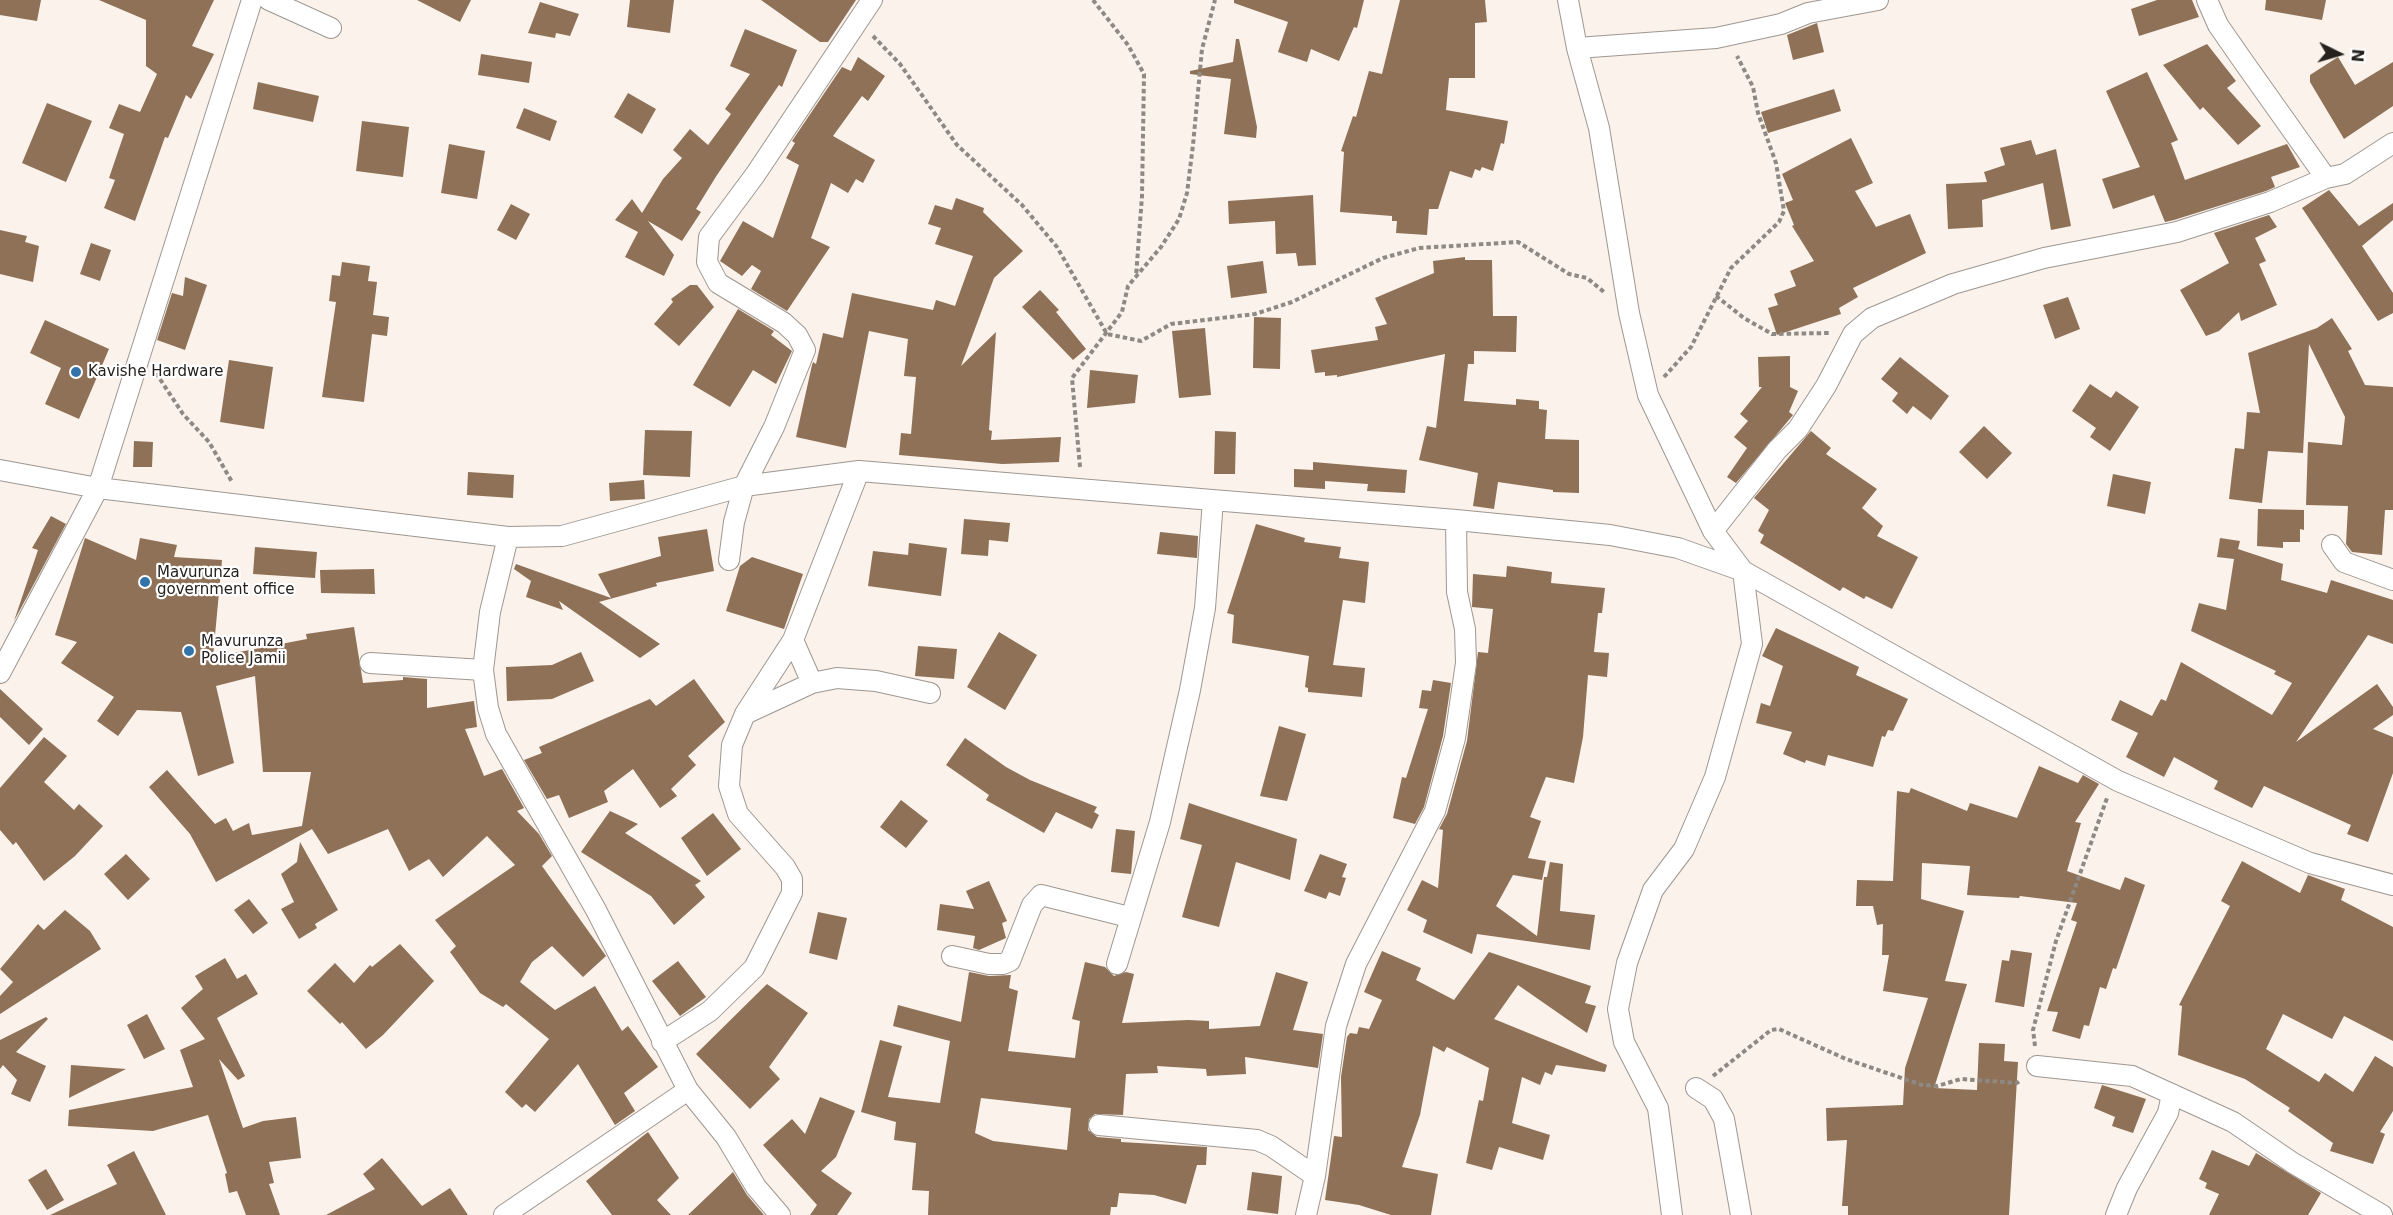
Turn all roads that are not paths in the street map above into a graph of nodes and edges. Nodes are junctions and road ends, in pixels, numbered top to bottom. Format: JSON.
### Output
{"nodes":[{"id":1,"x":252,"y":0,"type":"edge"},
{"id":2,"x":269,"y":0,"type":"edge"},
{"id":3,"x":872,"y":0,"type":"edge"},
{"id":4,"x":1568,"y":0,"type":"edge"},
{"id":5,"x":1878,"y":0,"type":"edge"},
{"id":6,"x":2207,"y":0,"type":"edge"},
{"id":7,"x":331,"y":28,"type":"dead end"},
{"id":8,"x":1577,"y":48,"type":"junction"},
{"id":9,"x":2393,"y":143,"type":"edge"},
{"id":10,"x":2326,"y":177,"type":"junction"},
{"id":11,"x":0,"y":470,"type":"edge"},
{"id":12,"x":859,"y":471,"type":"junction"},
{"id":13,"x":744,"y":486,"type":"junction"},
{"id":14,"x":98,"y":488,"type":"junction"},
{"id":15,"x":1213,"y":501,"type":"junction"},
{"id":16,"x":1456,"y":520,"type":"junction"},
{"id":17,"x":1713,"y":531,"type":"junction"},
{"id":18,"x":508,"y":537,"type":"junction"},
{"id":19,"x":2332,"y":545,"type":"dead end"},
{"id":20,"x":729,"y":560,"type":"dead end"},
{"id":21,"x":1743,"y":572,"type":"junction"},
{"id":22,"x":2393,"y":580,"type":"edge"},
{"id":23,"x":793,"y":640,"type":"junction"},
{"id":24,"x":370,"y":663,"type":"dead end"},
{"id":25,"x":483,"y":670,"type":"junction"},
{"id":26,"x":0,"y":673,"type":"edge"},
{"id":27,"x":812,"y":682,"type":"junction"},
{"id":28,"x":930,"y":693,"type":"dead end"},
{"id":29,"x":745,"y":714,"type":"junction"},
{"id":30,"x":2393,"y":884,"type":"edge"},
{"id":31,"x":1130,"y":918,"type":"junction"},
{"id":32,"x":952,"y":956,"type":"dead end"},
{"id":33,"x":1117,"y":964,"type":"dead end"},
{"id":34,"x":662,"y":1042,"type":"junction"},
{"id":35,"x":2037,"y":1066,"type":"road end"},
{"id":36,"x":1696,"y":1088,"type":"road end"},
{"id":37,"x":687,"y":1090,"type":"junction"},
{"id":38,"x":2172,"y":1094,"type":"junction"},
{"id":39,"x":1099,"y":1125,"type":"dead end"},
{"id":40,"x":1315,"y":1176,"type":"junction"},
{"id":41,"x":1740,"y":1214,"type":"edge"},
{"id":42,"x":504,"y":1215,"type":"edge"},
{"id":43,"x":780,"y":1215,"type":"edge"},
{"id":44,"x":1306,"y":1215,"type":"edge"},
{"id":45,"x":1672,"y":1215,"type":"edge"},
{"id":46,"x":2116,"y":1215,"type":"edge"},
{"id":47,"x":2382,"y":1215,"type":"edge"}],
"edges":[{"from":1,"to":14,"type":"street"},
{"from":2,"to":7,"type":"street"},
{"from":3,"to":13,"type":"street"},
{"from":4,"to":8,"type":"street"},
{"from":5,"to":8,"type":"street"},
{"from":6,"to":10,"type":"street"},
{"from":8,"to":17,"type":"street"},
{"from":9,"to":10,"type":"street"},
{"from":10,"to":17,"type":"street"},
{"from":11,"to":14,"type":"street"},
{"from":12,"to":13,"type":"street"},
{"from":12,"to":15,"type":"street"},
{"from":12,"to":23,"type":"street"},
{"from":13,"to":18,"type":"street"},
{"from":13,"to":20,"type":"street"},
{"from":14,"to":18,"type":"street"},
{"from":14,"to":26,"type":"street"},
{"from":15,"to":16,"type":"street"},
{"from":15,"to":31,"type":"street"},
{"from":16,"to":21,"type":"street"},
{"from":16,"to":40,"type":"street"},
{"from":17,"to":21,"type":"street"},
{"from":18,"to":25,"type":"street"},
{"from":19,"to":22,"type":"street"},
{"from":21,"to":30,"type":"street"},
{"from":21,"to":45,"type":"street"},
{"from":23,"to":27,"type":"street"},
{"from":23,"to":29,"type":"street"},
{"from":24,"to":25,"type":"street"},
{"from":25,"to":34,"type":"street"},
{"from":27,"to":28,"type":"street"},
{"from":27,"to":29,"type":"street"},
{"from":29,"to":34,"type":"street"},
{"from":31,"to":32,"type":"street"},
{"from":31,"to":33,"type":"street"},
{"from":34,"to":37,"type":"street"},
{"from":35,"to":38,"type":"street"},
{"from":36,"to":41,"type":"street"},
{"from":37,"to":42,"type":"street"},
{"from":37,"to":43,"type":"street"},
{"from":38,"to":46,"type":"street"},
{"from":38,"to":47,"type":"street"},
{"from":39,"to":40,"type":"street"},
{"from":40,"to":44,"type":"street"}]}
